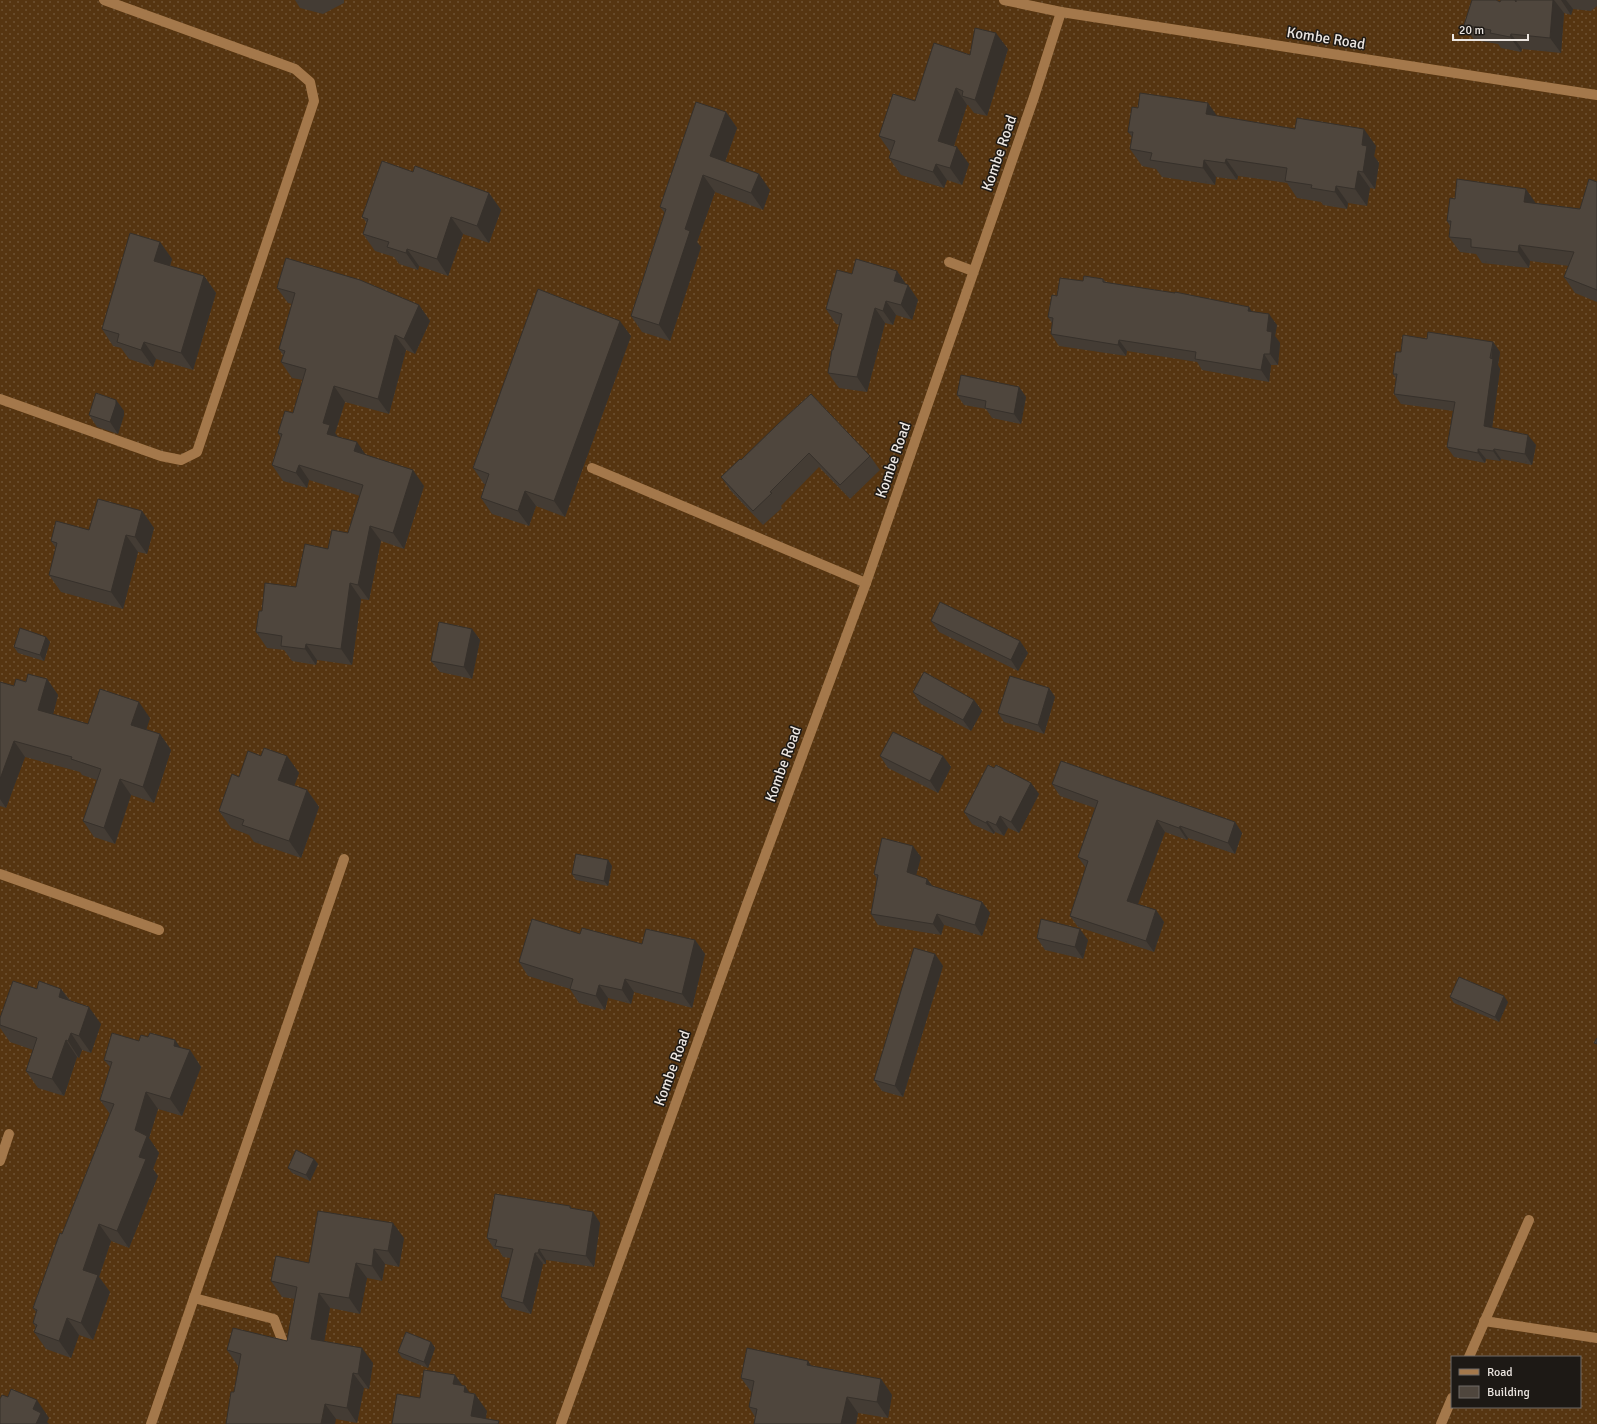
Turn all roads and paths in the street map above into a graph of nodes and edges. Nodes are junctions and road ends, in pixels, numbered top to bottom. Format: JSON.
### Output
{"nodes":[{"id":1,"x":104,"y":0,"type":"edge"},
{"id":2,"x":1004,"y":0,"type":"edge"},
{"id":3,"x":1061,"y":12,"type":"junction"},
{"id":4,"x":1597,"y":95,"type":"edge"},
{"id":5,"x":949,"y":262,"type":"dead end"},
{"id":6,"x":973,"y":271,"type":"junction"},
{"id":7,"x":0,"y":399,"type":"edge"},
{"id":8,"x":592,"y":468,"type":"dead end"},
{"id":9,"x":866,"y":583,"type":"junction"},
{"id":10,"x":344,"y":859,"type":"dead end"},
{"id":11,"x":0,"y":874,"type":"edge"},
{"id":12,"x":159,"y":930,"type":"dead end"},
{"id":13,"x":9,"y":1134,"type":"dead end"},
{"id":14,"x":0,"y":1161,"type":"edge"},
{"id":15,"x":1529,"y":1220,"type":"dead end"},
{"id":16,"x":194,"y":1298,"type":"junction"},
{"id":17,"x":1484,"y":1321,"type":"junction"},
{"id":18,"x":1597,"y":1338,"type":"edge"},
{"id":19,"x":284,"y":1345,"type":"edge"},
{"id":20,"x":1469,"y":1356,"type":"edge"},
{"id":21,"x":1451,"y":1400,"type":"edge"},
{"id":22,"x":151,"y":1424,"type":"edge"},
{"id":23,"x":561,"y":1424,"type":"edge"},
{"id":24,"x":1441,"y":1424,"type":"edge"}],
"edges":[{"from":1,"to":7,"type":"street"},
{"from":2,"to":3,"type":"street"},
{"from":3,"to":4,"type":"street","name":"Kombe Road"},
{"from":3,"to":6,"type":"street","name":"Kombe Road"},
{"from":5,"to":6,"type":"street"},
{"from":6,"to":9,"type":"street","name":"Kombe Road"},
{"from":8,"to":9,"type":"street"},
{"from":9,"to":23,"type":"street","name":"Kombe Road"},
{"from":10,"to":16,"type":"street"},
{"from":11,"to":12,"type":"street"},
{"from":13,"to":14,"type":"street"},
{"from":15,"to":17,"type":"street"},
{"from":16,"to":19,"type":"street"},
{"from":16,"to":22,"type":"street"},
{"from":17,"to":18,"type":"street"},
{"from":17,"to":20,"type":"street"},
{"from":21,"to":24,"type":"street"}]}
